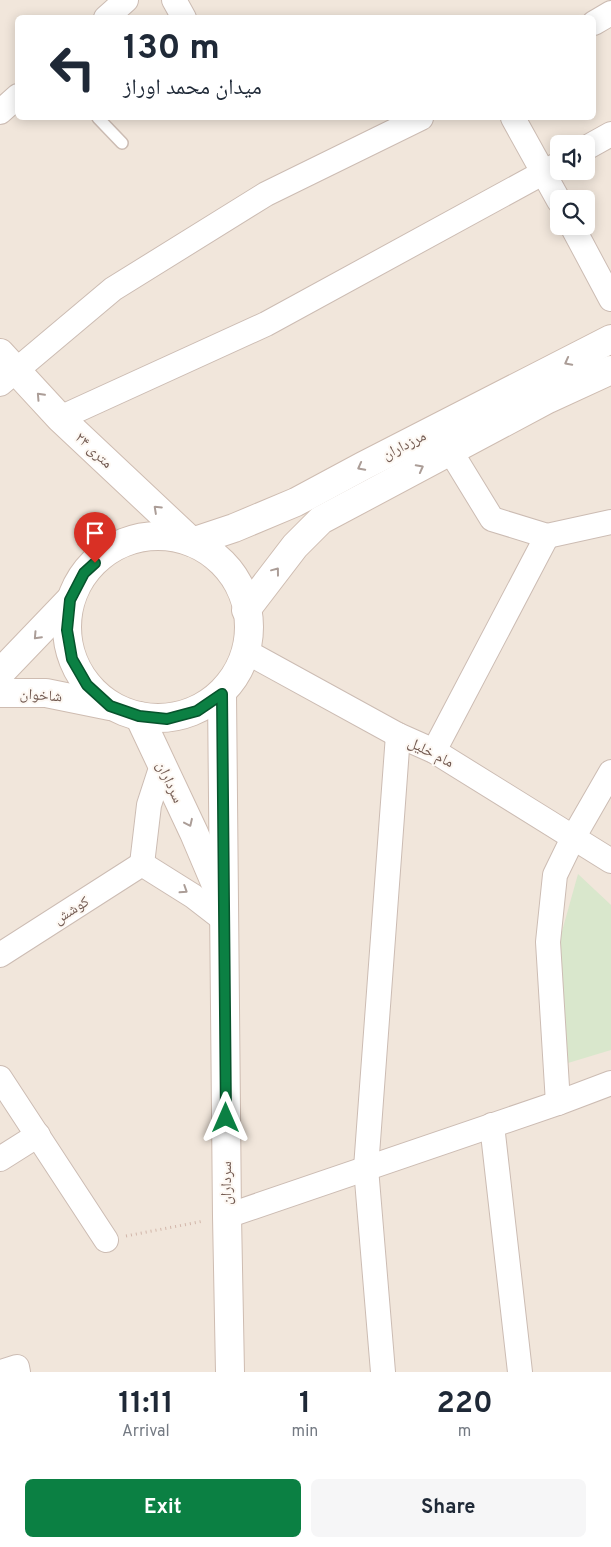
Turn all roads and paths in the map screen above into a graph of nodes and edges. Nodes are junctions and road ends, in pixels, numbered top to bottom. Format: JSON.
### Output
{"nodes":[{"id":1,"x":126,"y":0,"type":"edge"},
{"id":2,"x":174,"y":0,"type":"edge"},
{"id":3,"x":611,"y":13,"type":"edge"},
{"id":4,"x":109,"y":15,"type":"edge"},
{"id":5,"x":182,"y":15,"type":"edge"},
{"id":6,"x":596,"y":22,"type":"edge"},
{"id":7,"x":15,"y":99,"type":"edge"},
{"id":8,"x":0,"y":112,"type":"edge"},
{"id":9,"x":100,"y":120,"type":"edge"},
{"id":10,"x":417,"y":120,"type":"edge"},
{"id":11,"x":515,"y":120,"type":"edge"},
{"id":12,"x":611,"y":134,"type":"edge"},
{"id":13,"x":122,"y":142,"type":"dead end"},
{"id":14,"x":595,"y":143,"type":"edge"},
{"id":15,"x":550,"y":167,"type":"edge"},
{"id":16,"x":550,"y":169,"type":"edge"},
{"id":17,"x":577,"y":235,"type":"edge"},
{"id":18,"x":611,"y":299,"type":"edge"},
{"id":19,"x":611,"y":339,"type":"edge"},
{"id":20,"x":5,"y":369,"type":"edge"},
{"id":21,"x":611,"y":370,"type":"edge"},
{"id":22,"x":60,"y":418,"type":"junction"},
{"id":23,"x":451,"y":452,"type":"junction"},
{"id":24,"x":611,"y":522,"type":"edge"},
{"id":25,"x":547,"y":536,"type":"junction"},
{"id":26,"x":192,"y":542,"type":"junction"},
{"id":27,"x":70,"y":600,"type":"junction"},
{"id":28,"x":246,"y":610,"type":"junction"},
{"id":29,"x":245,"y":651,"type":"junction"},
{"id":30,"x":0,"y":673,"type":"edge"},
{"id":31,"x":0,"y":693,"type":"edge"},
{"id":32,"x":222,"y":694,"type":"junction"},
{"id":33,"x":110,"y":706,"type":"junction"},
{"id":34,"x":139,"y":716,"type":"junction"},
{"id":35,"x":398,"y":735,"type":"junction"},
{"id":36,"x":434,"y":751,"type":"junction"},
{"id":37,"x":162,"y":766,"type":"junction"},
{"id":38,"x":611,"y":772,"type":"edge"},
{"id":39,"x":573,"y":838,"type":"junction"},
{"id":40,"x":611,"y":862,"type":"edge"},
{"id":41,"x":142,"y":864,"type":"junction"},
{"id":42,"x":224,"y":912,"type":"junction"},
{"id":43,"x":0,"y":955,"type":"edge"},
{"id":44,"x":0,"y":1078,"type":"edge"},
{"id":45,"x":610,"y":1085,"type":"edge"},
{"id":46,"x":558,"y":1103,"type":"junction"},
{"id":47,"x":492,"y":1125,"type":"junction"},
{"id":48,"x":38,"y":1135,"type":"junction"},
{"id":49,"x":0,"y":1159,"type":"edge"},
{"id":50,"x":366,"y":1168,"type":"junction"},
{"id":51,"x":227,"y":1216,"type":"junction"},
{"id":52,"x":106,"y":1240,"type":"joint"},
{"id":53,"x":1,"y":1372,"type":"edge"},
{"id":54,"x":18,"y":1372,"type":"edge"},
{"id":55,"x":230,"y":1372,"type":"edge"},
{"id":56,"x":383,"y":1372,"type":"edge"},
{"id":57,"x":520,"y":1372,"type":"edge"}],
"edges":[{"from":1,"to":4,"type":"street"},
{"from":2,"to":5,"type":"street"},
{"from":3,"to":6,"type":"street"},
{"from":7,"to":8,"type":"street"},
{"from":9,"to":13,"type":"lane"},
{"from":10,"to":20,"type":"street"},
{"from":11,"to":15,"type":"street"},
{"from":12,"to":14,"type":"street"},
{"from":16,"to":22,"type":"street"},
{"from":17,"to":18,"type":"street"},
{"from":19,"to":26,"type":"street","name":"مرزداران","one_way":true},
{"from":22,"to":20,"type":"street","name":"۲۴ متری","one_way":true},
{"from":21,"to":23,"type":"street","name":"مرزداران"},
{"from":26,"to":22,"type":"street","name":"۲۴ متری","one_way":true},
{"from":23,"to":25,"type":"street"},
{"from":28,"to":23,"type":"street","name":"مرزداران","one_way":true},
{"from":24,"to":25,"type":"street"},
{"from":25,"to":36,"type":"street"},
{"from":26,"to":27,"type":"street"},
{"from":26,"to":28,"type":"street"},
{"from":27,"to":30,"type":"street","one_way":true},
{"from":27,"to":33,"type":"street"},
{"from":28,"to":29,"type":"street"},
{"from":29,"to":32,"type":"street"},
{"from":29,"to":35,"type":"street","name":"مام خلیل"},
{"from":31,"to":33,"type":"street","name":"شاخوان"},
{"from":32,"to":34,"type":"street","name":"شاخوان"},
{"from":32,"to":42,"type":"street","name":"سرداران"},
{"from":33,"to":34,"type":"street","name":"شاخوان"},
{"from":34,"to":37,"type":"street","name":"سرداران"},
{"from":35,"to":36,"type":"street","name":"مام خلیل"},
{"from":35,"to":50,"type":"street"},
{"from":36,"to":39,"type":"street","name":"مام خلیل"},
{"from":37,"to":41,"type":"street"},
{"from":37,"to":42,"type":"street","name":"سرداران","one_way":true},
{"from":38,"to":39,"type":"street"},
{"from":39,"to":40,"type":"street","name":"مام خلیل"},
{"from":39,"to":46,"type":"street"},
{"from":41,"to":42,"type":"street","one_way":true},
{"from":41,"to":43,"type":"street","name":"کوشش"},
{"from":42,"to":51,"type":"street","name":"سرداران"},
{"from":44,"to":48,"type":"street"},
{"from":45,"to":46,"type":"street"},
{"from":46,"to":47,"type":"street"},
{"from":47,"to":50,"type":"street"},
{"from":47,"to":57,"type":"street"},
{"from":48,"to":49,"type":"street"},
{"from":48,"to":52,"type":"street"},
{"from":50,"to":51,"type":"street"},
{"from":50,"to":56,"type":"street"},
{"from":51,"to":52,"type":"path"},
{"from":51,"to":55,"type":"street","name":"سرداران"},
{"from":53,"to":54,"type":"street"}]}
